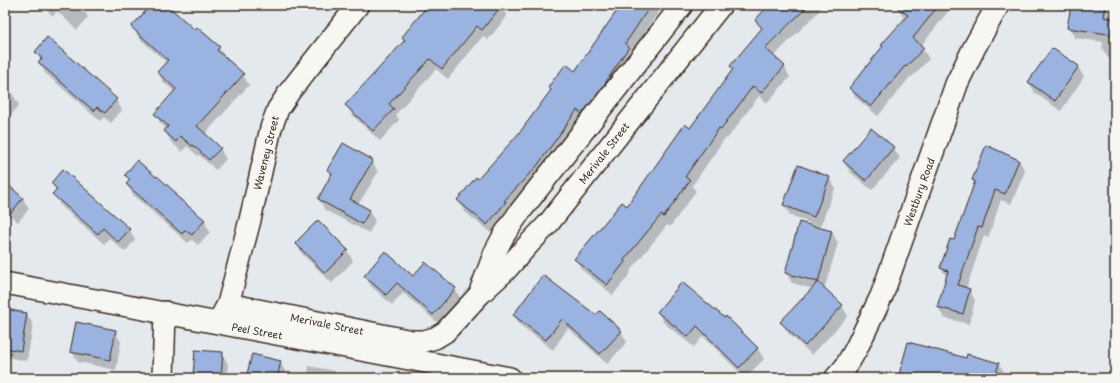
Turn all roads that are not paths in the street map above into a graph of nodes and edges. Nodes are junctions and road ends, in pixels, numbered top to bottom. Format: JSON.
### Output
{"nodes":[{"id":1,"x":358,"y":5,"type":"edge"},
{"id":2,"x":682,"y":5,"type":"edge"},
{"id":3,"x":721,"y":5,"type":"edge"},
{"id":4,"x":998,"y":5,"type":"edge"},
{"id":5,"x":5,"y":283,"type":"edge"},
{"id":6,"x":480,"y":294,"type":"junction"},
{"id":7,"x":228,"y":304,"type":"junction"},
{"id":8,"x":165,"y":312,"type":"junction"},
{"id":9,"x":220,"y":324,"type":"junction"},
{"id":10,"x":163,"y":378,"type":"edge"},
{"id":11,"x":510,"y":378,"type":"edge"},
{"id":12,"x":836,"y":378,"type":"edge"}],
"edges":[{"from":1,"to":7,"type":"street","name":"Waveney Street"},
{"from":2,"to":6,"type":"street","name":"Merivale Street"},
{"from":3,"to":6,"type":"street","name":"Merivale Street"},
{"from":4,"to":12,"type":"main road","name":"Westbury Road"},
{"from":5,"to":8,"type":"street","name":"Peel Street"},
{"from":6,"to":7,"type":"street","name":"Merivale Street"},
{"from":7,"to":9,"type":"street","name":"Waveney Street"},
{"from":8,"to":9,"type":"street","name":"Peel Street"},
{"from":8,"to":10,"type":"street"},
{"from":9,"to":11,"type":"street","name":"Peel Street"}]}
